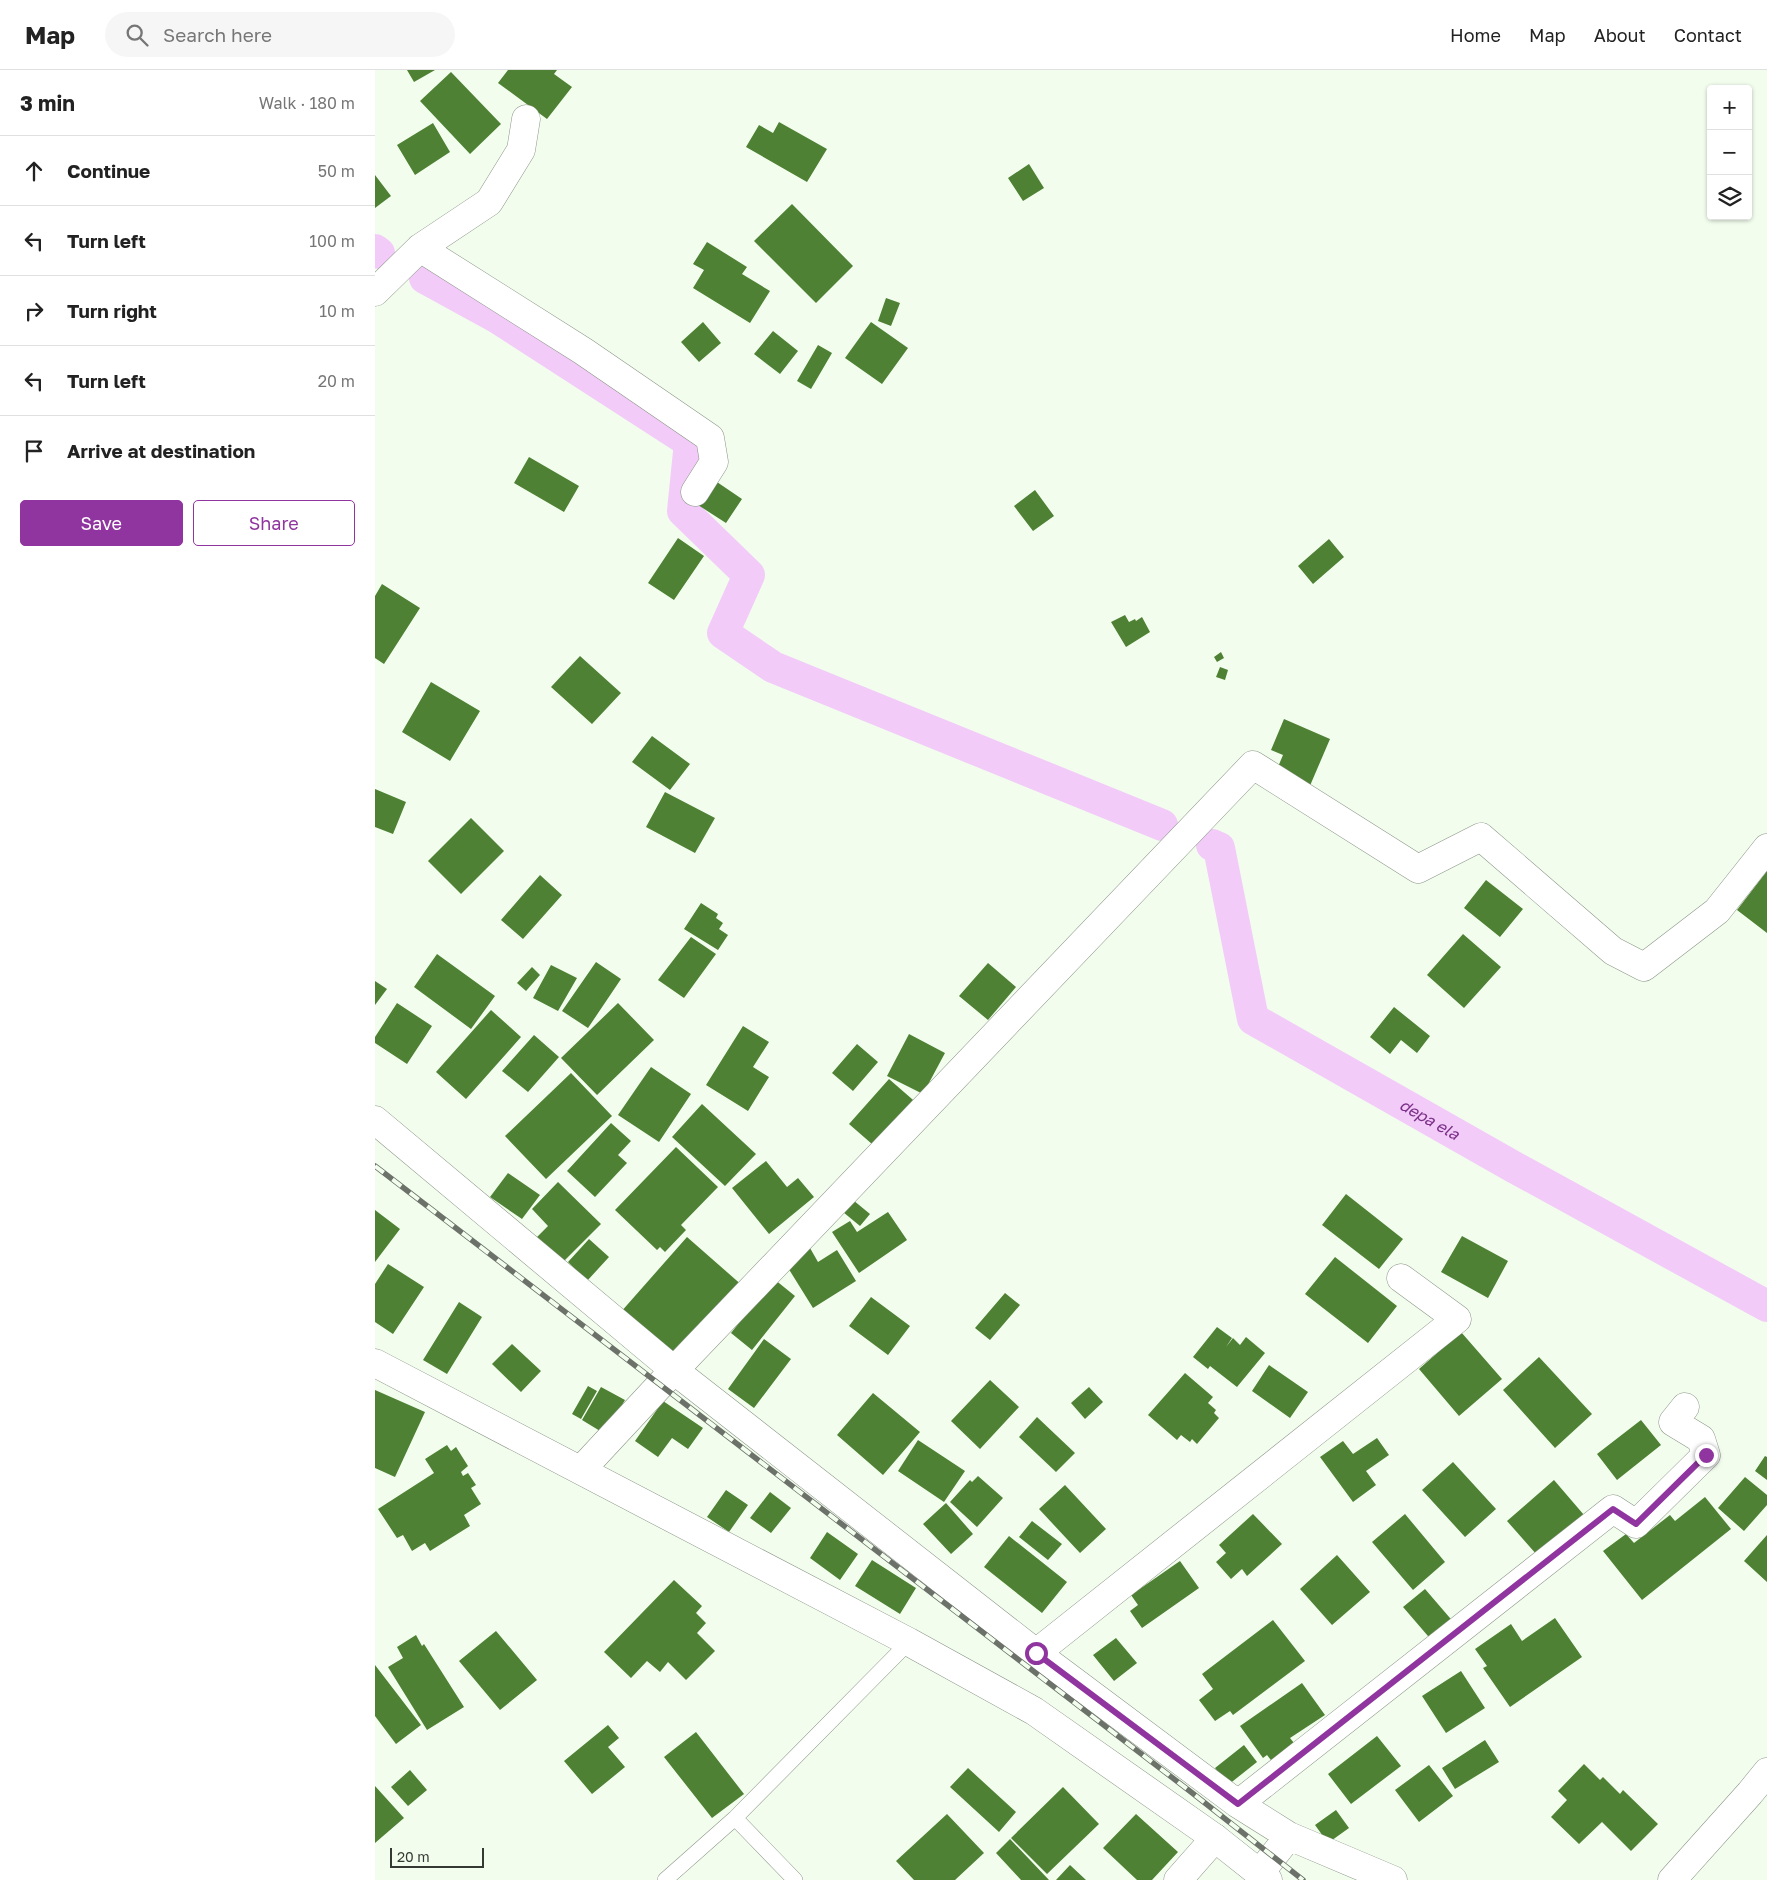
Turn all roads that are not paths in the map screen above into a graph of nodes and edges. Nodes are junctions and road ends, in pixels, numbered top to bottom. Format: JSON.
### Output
{"nodes":[{"id":1,"x":526,"y":118,"type":"dead end"},
{"id":2,"x":420,"y":248,"type":"junction"},
{"id":3,"x":375,"y":292,"type":"edge"},
{"id":4,"x":695,"y":492,"type":"dead end"},
{"id":5,"x":1767,"y":848,"type":"edge"},
{"id":6,"x":375,"y":1120,"type":"edge"},
{"id":7,"x":1401,"y":1278,"type":"dead end"},
{"id":8,"x":375,"y":1363,"type":"edge"},
{"id":9,"x":675,"y":1371,"type":"junction"},
{"id":10,"x":1685,"y":1407,"type":"dead end"},
{"id":11,"x":581,"y":1470,"type":"junction"},
{"id":12,"x":909,"y":1642,"type":"junction"},
{"id":13,"x":1036,"y":1653,"type":"junction"},
{"id":14,"x":1767,"y":1772,"type":"edge"},
{"id":15,"x":1238,"y":1804,"type":"junction"},
{"id":16,"x":735,"y":1818,"type":"junction"},
{"id":17,"x":1289,"y":1836,"type":"junction"},
{"id":18,"x":1215,"y":1838,"type":"junction"},
{"id":19,"x":1263,"y":1877,"type":"edge"},
{"id":20,"x":665,"y":1880,"type":"edge"},
{"id":21,"x":795,"y":1880,"type":"edge"},
{"id":22,"x":1178,"y":1880,"type":"edge"},
{"id":23,"x":1393,"y":1880,"type":"edge"},
{"id":24,"x":1672,"y":1880,"type":"edge"}],
"edges":[{"from":1,"to":2,"type":"street"},
{"from":2,"to":3,"type":"street"},
{"from":2,"to":4,"type":"street"},
{"from":5,"to":9,"type":"street"},
{"from":6,"to":9,"type":"street"},
{"from":7,"to":13,"type":"street"},
{"from":8,"to":11,"type":"street"},
{"from":9,"to":11,"type":"street"},
{"from":9,"to":13,"type":"street"},
{"from":10,"to":15,"type":"street"},
{"from":11,"to":12,"type":"street"},
{"from":12,"to":16,"type":"lane"},
{"from":12,"to":18,"type":"street"},
{"from":13,"to":15,"type":"street"},
{"from":14,"to":24,"type":"street"},
{"from":15,"to":17,"type":"street"},
{"from":16,"to":20,"type":"lane"},
{"from":16,"to":21,"type":"lane"},
{"from":17,"to":19,"type":"street"},
{"from":17,"to":23,"type":"street"},
{"from":18,"to":19,"type":"street"},
{"from":18,"to":22,"type":"street"}]}
